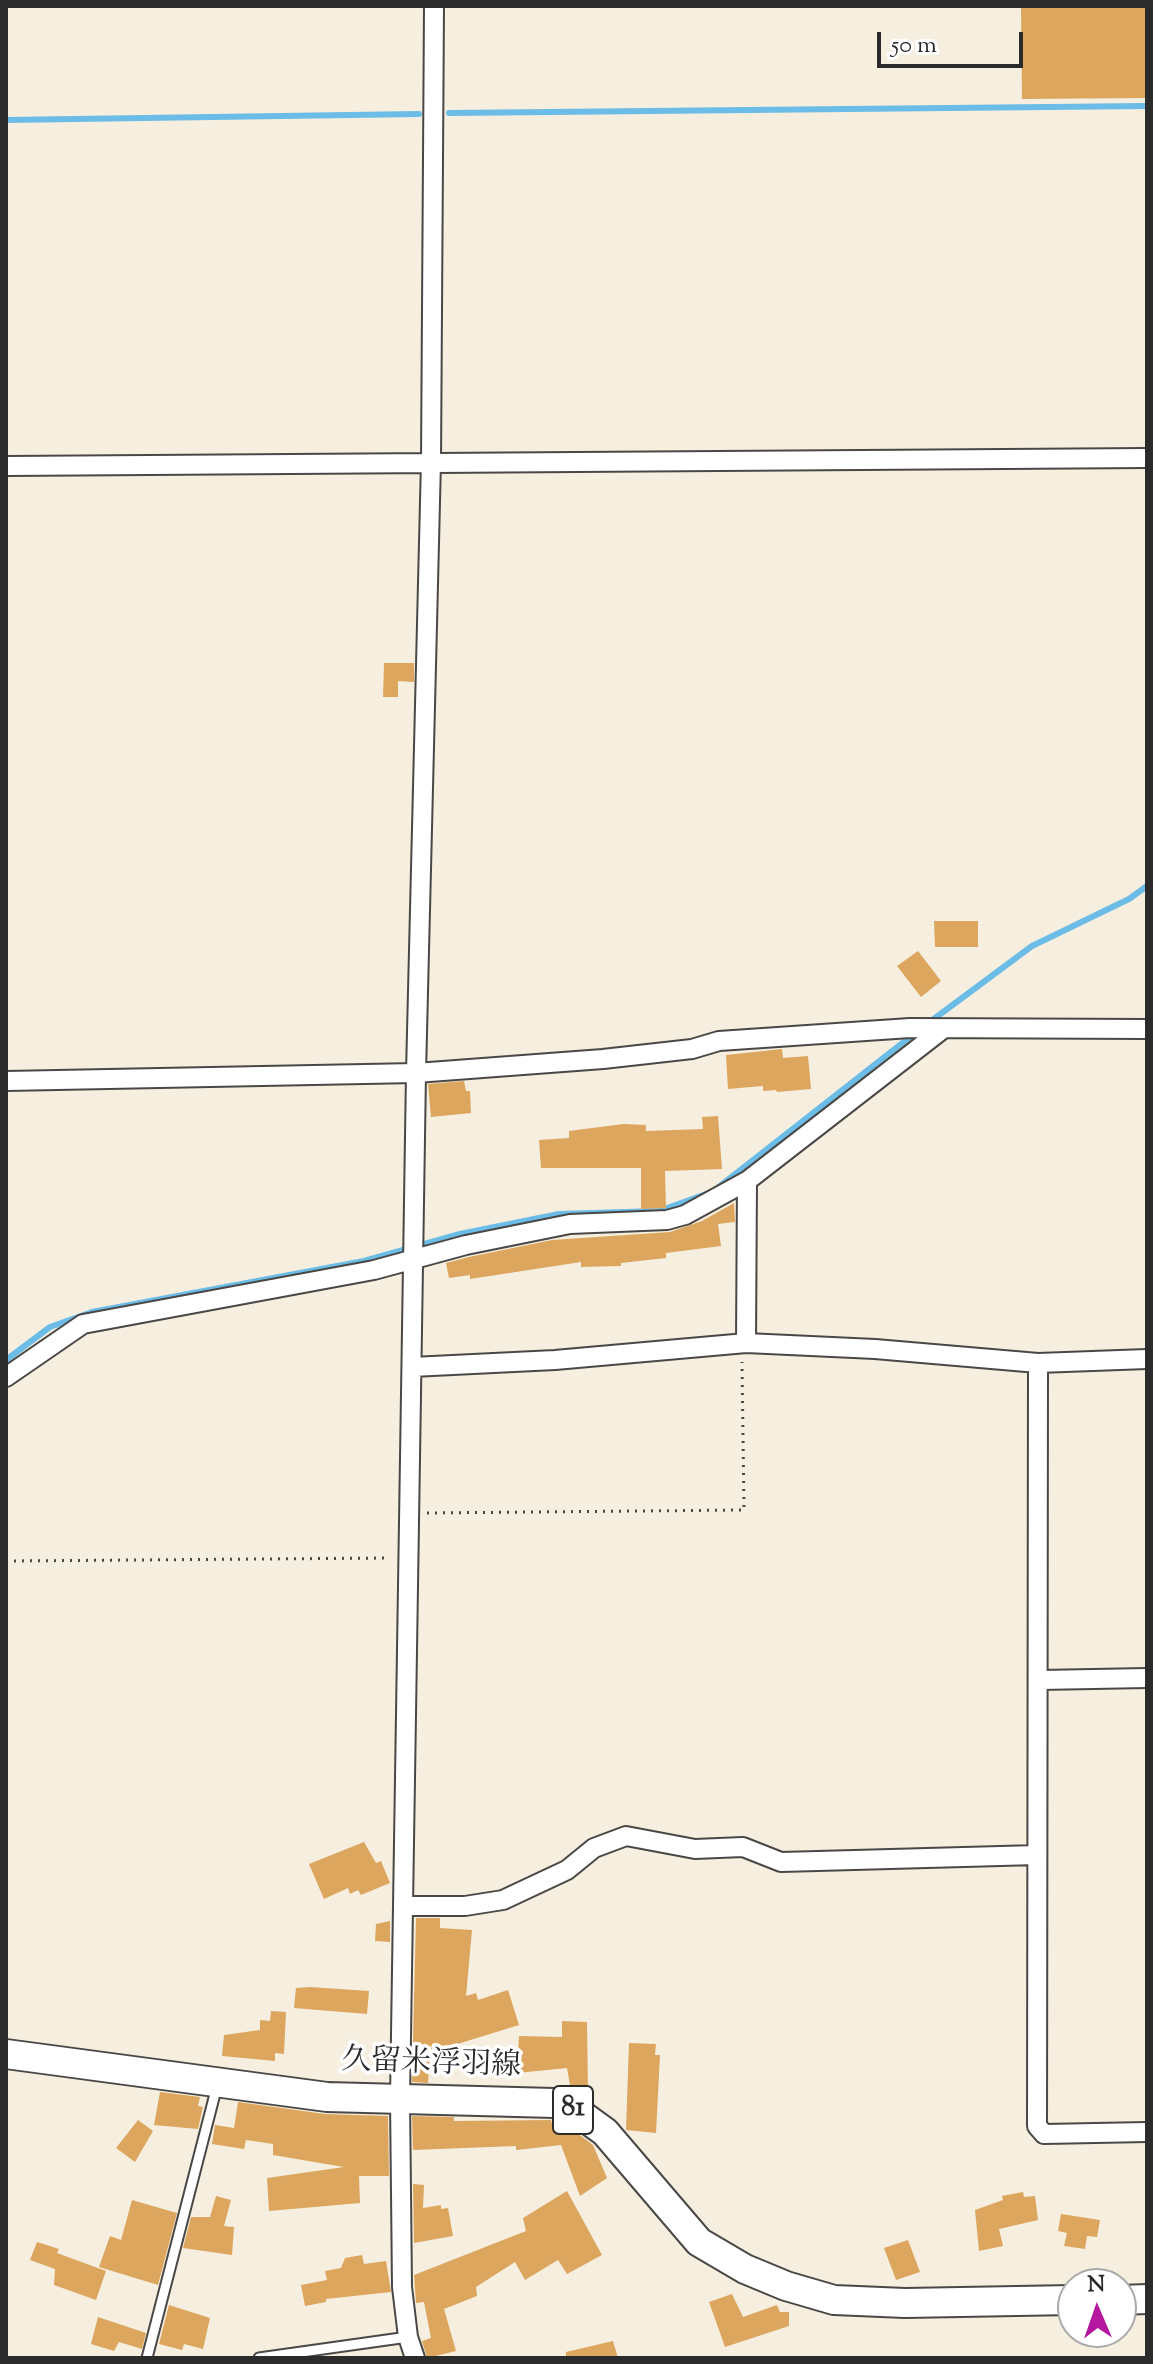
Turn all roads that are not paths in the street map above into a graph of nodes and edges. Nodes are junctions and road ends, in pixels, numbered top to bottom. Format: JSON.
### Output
{"nodes":[{"id":1,"x":434,"y":6,"type":"edge"},
{"id":2,"x":1147,"y":458,"type":"edge"},
{"id":3,"x":431,"y":461,"type":"junction"},
{"id":4,"x":6,"y":466,"type":"edge"},
{"id":5,"x":937,"y":1029,"type":"junction"},
{"id":6,"x":1147,"y":1029,"type":"edge"},
{"id":7,"x":416,"y":1073,"type":"junction"},
{"id":8,"x":6,"y":1081,"type":"edge"},
{"id":9,"x":747,"y":1181,"type":"junction"},
{"id":10,"x":414,"y":1250,"type":"junction"},
{"id":11,"x":746,"y":1343,"type":"junction"},
{"id":12,"x":1147,"y":1359,"type":"edge"},
{"id":13,"x":1038,"y":1363,"type":"junction"},
{"id":14,"x":412,"y":1367,"type":"junction"},
{"id":15,"x":6,"y":1377,"type":"edge"},
{"id":16,"x":1147,"y":1678,"type":"edge"},
{"id":17,"x":1040,"y":1680,"type":"junction"},
{"id":18,"x":1037,"y":1855,"type":"junction"},
{"id":19,"x":405,"y":1906,"type":"junction"},
{"id":20,"x":6,"y":2054,"type":"edge"},
{"id":21,"x":218,"y":2080,"type":"junction"},
{"id":22,"x":400,"y":2099,"type":"junction"},
{"id":23,"x":1147,"y":2132,"type":"edge"},
{"id":24,"x":1057,"y":2300,"type":"edge"},
{"id":25,"x":408,"y":2337,"type":"junction"},
{"id":26,"x":147,"y":2358,"type":"edge"},
{"id":27,"x":259,"y":2358,"type":"edge"},
{"id":28,"x":415,"y":2358,"type":"edge"}],
"edges":[{"from":1,"to":3,"type":"street"},
{"from":2,"to":3,"type":"street"},
{"from":3,"to":4,"type":"street"},
{"from":3,"to":7,"type":"street"},
{"from":5,"to":6,"type":"street"},
{"from":5,"to":7,"type":"street"},
{"from":5,"to":9,"type":"street"},
{"from":7,"to":8,"type":"street"},
{"from":7,"to":10,"type":"street"},
{"from":9,"to":10,"type":"street"},
{"from":9,"to":11,"type":"street"},
{"from":10,"to":14,"type":"street"},
{"from":10,"to":15,"type":"street"},
{"from":11,"to":13,"type":"street"},
{"from":11,"to":14,"type":"street"},
{"from":12,"to":13,"type":"street"},
{"from":13,"to":17,"type":"street"},
{"from":14,"to":19,"type":"street"},
{"from":16,"to":17,"type":"street"},
{"from":17,"to":18,"type":"street"},
{"from":18,"to":19,"type":"street"},
{"from":18,"to":23,"type":"street"},
{"from":19,"to":22,"type":"street"},
{"from":20,"to":21,"type":"main road","name":"久留米浮羽線","number":"81"},
{"from":21,"to":22,"type":"main road","name":"久留米浮羽線","number":"81"},
{"from":21,"to":26,"type":"lane"},
{"from":22,"to":24,"type":"main road","name":"久留米浮羽線","number":"81"},
{"from":22,"to":25,"type":"street"},
{"from":25,"to":27,"type":"lane"},
{"from":25,"to":28,"type":"street"}]}
